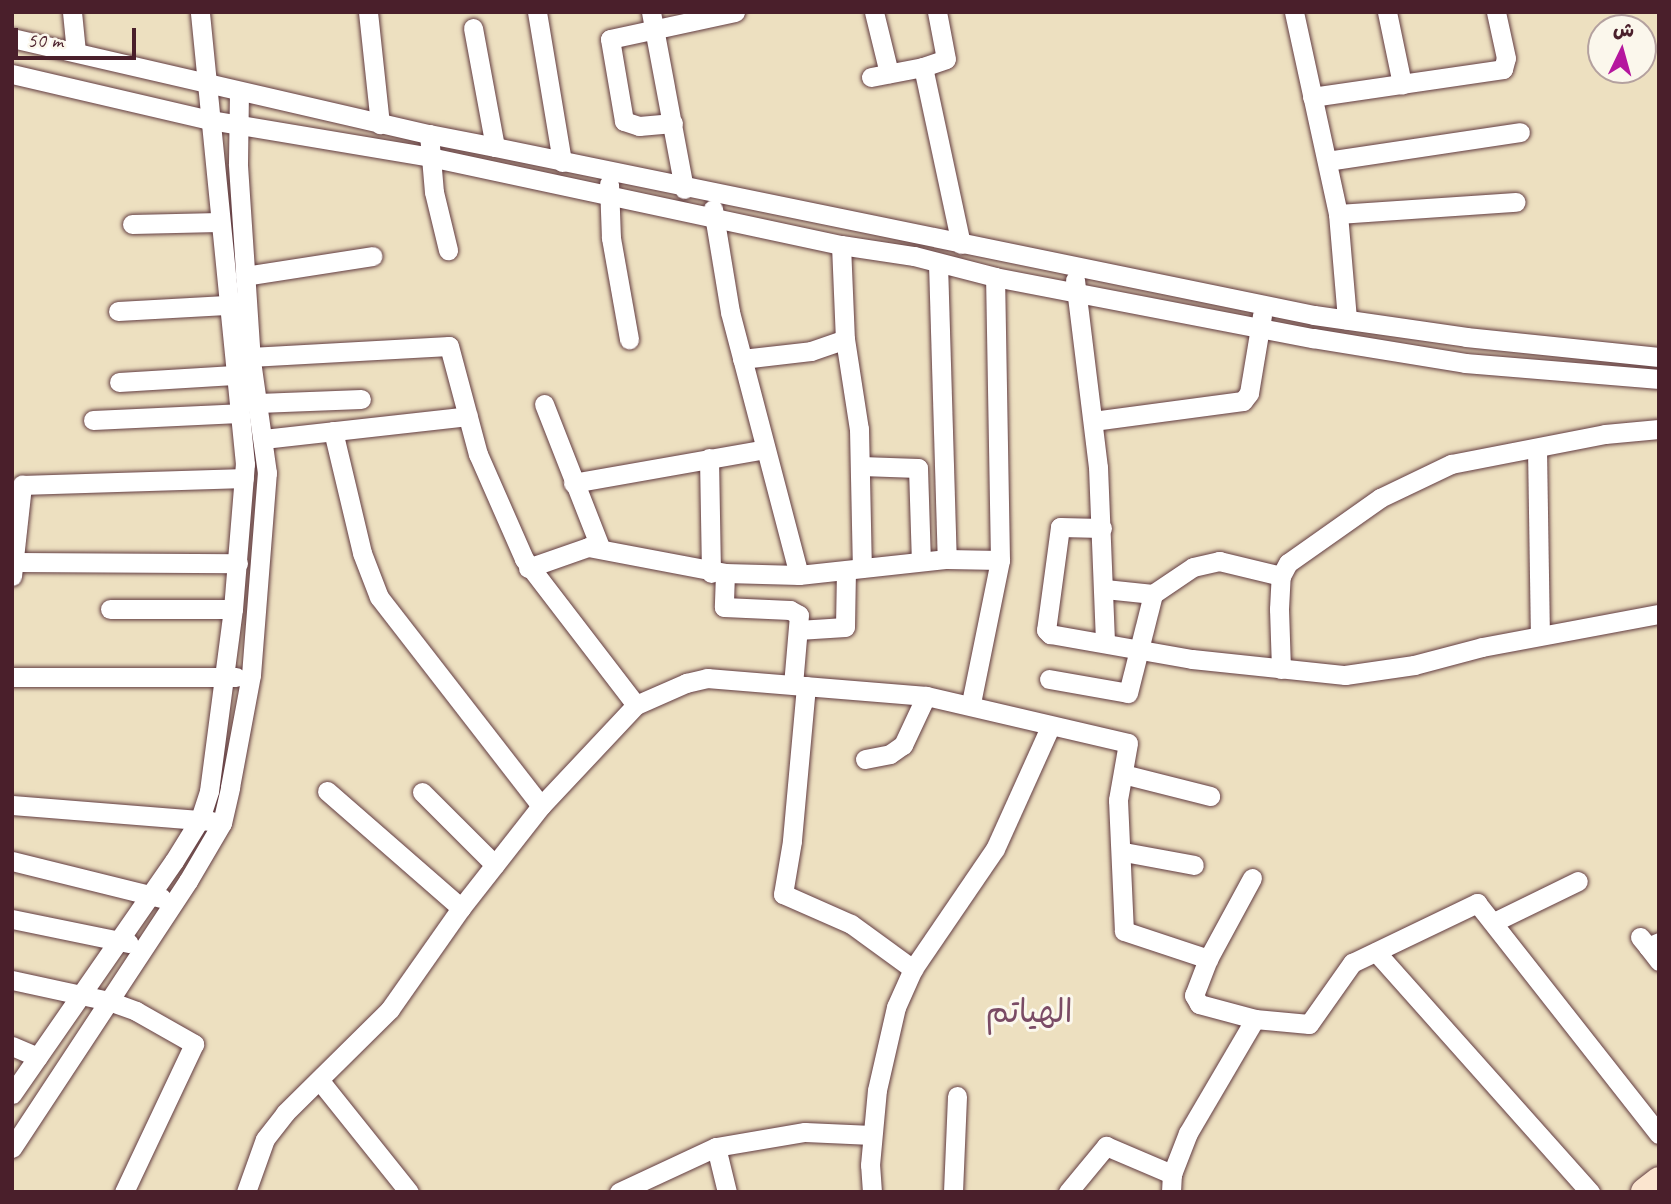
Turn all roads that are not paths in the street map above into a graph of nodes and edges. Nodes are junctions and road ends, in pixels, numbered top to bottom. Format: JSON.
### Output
{"nodes":[{"id":1,"x":72,"y":12,"type":"edge"},
{"id":2,"x":200,"y":12,"type":"edge"},
{"id":3,"x":368,"y":12,"type":"edge"},
{"id":4,"x":537,"y":12,"type":"edge"},
{"id":5,"x":735,"y":12,"type":"edge"},
{"id":6,"x":874,"y":12,"type":"edge"},
{"id":7,"x":937,"y":12,"type":"edge"},
{"id":8,"x":1294,"y":12,"type":"edge"},
{"id":9,"x":1387,"y":12,"type":"edge"},
{"id":10,"x":1496,"y":12,"type":"edge"},
{"id":11,"x":654,"y":22,"type":"edge"},
{"id":12,"x":473,"y":28,"type":"dead end"},
{"id":13,"x":12,"y":38,"type":"edge"},
{"id":14,"x":76,"y":52,"type":"junction"},
{"id":15,"x":923,"y":67,"type":"junction"},
{"id":16,"x":12,"y":74,"type":"edge"},
{"id":17,"x":1402,"y":84,"type":"junction"},
{"id":18,"x":209,"y":85,"type":"junction"},
{"id":19,"x":239,"y":92,"type":"junction"},
{"id":20,"x":1312,"y":97,"type":"junction"},
{"id":21,"x":209,"y":120,"type":"junction"},
{"id":22,"x":673,"y":123,"type":"junction"},
{"id":23,"x":238,"y":124,"type":"junction"},
{"id":24,"x":380,"y":124,"type":"junction"},
{"id":25,"x":1521,"y":132,"type":"dead end"},
{"id":26,"x":429,"y":134,"type":"junction"},
{"id":27,"x":495,"y":147,"type":"junction"},
{"id":28,"x":430,"y":157,"type":"junction"},
{"id":29,"x":1327,"y":161,"type":"junction"},
{"id":30,"x":562,"y":162,"type":"junction"},
{"id":31,"x":610,"y":172,"type":"junction"},
{"id":32,"x":684,"y":189,"type":"junction"},
{"id":33,"x":712,"y":194,"type":"junction"},
{"id":34,"x":609,"y":196,"type":"junction"},
{"id":35,"x":1516,"y":202,"type":"dead end"},
{"id":36,"x":1338,"y":214,"type":"junction"},
{"id":37,"x":715,"y":219,"type":"junction"},
{"id":38,"x":219,"y":222,"type":"junction"},
{"id":39,"x":132,"y":224,"type":"dead end"},
{"id":40,"x":961,"y":244,"type":"junction"},
{"id":41,"x":841,"y":245,"type":"junction"},
{"id":42,"x":448,"y":250,"type":"dead end"},
{"id":43,"x":372,"y":256,"type":"dead end"},
{"id":44,"x":938,"y":263,"type":"junction"},
{"id":45,"x":1073,"y":268,"type":"junction"},
{"id":46,"x":245,"y":276,"type":"junction"},
{"id":47,"x":995,"y":277,"type":"junction"},
{"id":48,"x":1076,"y":293,"type":"junction"},
{"id":49,"x":1263,"y":304,"type":"junction"},
{"id":50,"x":226,"y":305,"type":"junction"},
{"id":51,"x":118,"y":311,"type":"dead end"},
{"id":52,"x":1347,"y":320,"type":"junction"},
{"id":53,"x":1260,"y":328,"type":"junction"},
{"id":54,"x":629,"y":339,"type":"dead end"},
{"id":55,"x":845,"y":339,"type":"junction"},
{"id":56,"x":250,"y":357,"type":"junction"},
{"id":57,"x":1659,"y":357,"type":"edge"},
{"id":58,"x":742,"y":359,"type":"junction"},
{"id":59,"x":234,"y":374,"type":"junction"},
{"id":60,"x":1659,"y":379,"type":"edge"},
{"id":61,"x":119,"y":382,"type":"dead end"},
{"id":62,"x":361,"y":399,"type":"dead end"},
{"id":63,"x":258,"y":403,"type":"junction"},
{"id":64,"x":544,"y":404,"type":"dead end"},
{"id":65,"x":239,"y":413,"type":"junction"},
{"id":66,"x":468,"y":416,"type":"junction"},
{"id":67,"x":93,"y":420,"type":"dead end"},
{"id":68,"x":1093,"y":421,"type":"junction"},
{"id":69,"x":1659,"y":429,"type":"edge"},
{"id":70,"x":333,"y":431,"type":"junction"},
{"id":71,"x":264,"y":439,"type":"junction"},
{"id":72,"x":1537,"y":448,"type":"junction"},
{"id":73,"x":765,"y":449,"type":"junction"},
{"id":74,"x":709,"y":458,"type":"junction"},
{"id":75,"x":861,"y":466,"type":"junction"},
{"id":76,"x":244,"y":478,"type":"junction"},
{"id":77,"x":573,"y":483,"type":"junction"},
{"id":78,"x":15,"y":521,"type":"edge"},
{"id":79,"x":1102,"y":528,"type":"junction"},
{"id":80,"x":600,"y":547,"type":"junction"},
{"id":81,"x":947,"y":559,"type":"junction"},
{"id":82,"x":1000,"y":560,"type":"junction"},
{"id":83,"x":920,"y":561,"type":"junction"},
{"id":84,"x":238,"y":563,"type":"junction"},
{"id":85,"x":528,"y":568,"type":"junction"},
{"id":86,"x":14,"y":569,"type":"edge"},
{"id":87,"x":854,"y":569,"type":"junction"},
{"id":88,"x":718,"y":573,"type":"junction"},
{"id":89,"x":799,"y":575,"type":"junction"},
{"id":90,"x":1281,"y":576,"type":"junction"},
{"id":91,"x":1105,"y":589,"type":"junction"},
{"id":92,"x":1153,"y":594,"type":"junction"},
{"id":93,"x":110,"y":609,"type":"dead end"},
{"id":94,"x":233,"y":609,"type":"junction"},
{"id":95,"x":1659,"y":614,"type":"edge"},
{"id":96,"x":798,"y":630,"type":"junction"},
{"id":97,"x":1540,"y":635,"type":"junction"},
{"id":98,"x":1105,"y":642,"type":"junction"},
{"id":99,"x":1140,"y":650,"type":"junction"},
{"id":100,"x":1281,"y":669,"type":"junction"},
{"id":101,"x":251,"y":675,"type":"junction"},
{"id":102,"x":12,"y":677,"type":"edge"},
{"id":103,"x":224,"y":679,"type":"junction"},
{"id":104,"x":1049,"y":679,"type":"dead end"},
{"id":105,"x":799,"y":686,"type":"junction"},
{"id":106,"x":926,"y":696,"type":"junction"},
{"id":107,"x":971,"y":703,"type":"junction"},
{"id":108,"x":636,"y":705,"type":"junction"},
{"id":109,"x":1050,"y":727,"type":"junction"},
{"id":110,"x":865,"y":759,"type":"dead end"},
{"id":111,"x":1123,"y":774,"type":"junction"},
{"id":112,"x":327,"y":792,"type":"dead end"},
{"id":113,"x":422,"y":792,"type":"dead end"},
{"id":114,"x":1210,"y":796,"type":"dead end"},
{"id":115,"x":12,"y":805,"type":"edge"},
{"id":116,"x":541,"y":806,"type":"junction"},
{"id":117,"x":200,"y":819,"type":"junction"},
{"id":118,"x":222,"y":823,"type":"junction"},
{"id":119,"x":1124,"y":852,"type":"junction"},
{"id":120,"x":12,"y":861,"type":"edge"},
{"id":121,"x":1194,"y":864,"type":"dead end"},
{"id":122,"x":495,"y":865,"type":"junction"},
{"id":123,"x":1252,"y":878,"type":"dead end"},
{"id":124,"x":1578,"y":881,"type":"dead end"},
{"id":125,"x":152,"y":895,"type":"junction"},
{"id":126,"x":173,"y":902,"type":"junction"},
{"id":127,"x":461,"y":908,"type":"junction"},
{"id":128,"x":12,"y":919,"type":"edge"},
{"id":129,"x":1496,"y":921,"type":"junction"},
{"id":130,"x":120,"y":941,"type":"junction"},
{"id":131,"x":144,"y":947,"type":"junction"},
{"id":132,"x":1376,"y":952,"type":"junction"},
{"id":133,"x":1208,"y":959,"type":"junction"},
{"id":134,"x":913,"y":968,"type":"junction"},
{"id":135,"x":12,"y":980,"type":"edge"},
{"id":136,"x":83,"y":995,"type":"junction"},
{"id":137,"x":109,"y":1001,"type":"junction"},
{"id":138,"x":1255,"y":1019,"type":"junction"},
{"id":139,"x":12,"y":1046,"type":"edge"},
{"id":140,"x":38,"y":1057,"type":"junction"},
{"id":141,"x":320,"y":1081,"type":"junction"},
{"id":142,"x":12,"y":1094,"type":"edge"},
{"id":143,"x":957,"y":1096,"type":"dead end"},
{"id":144,"x":873,"y":1135,"type":"junction"},
{"id":145,"x":1659,"y":1135,"type":"edge"},
{"id":146,"x":716,"y":1147,"type":"junction"},
{"id":147,"x":12,"y":1148,"type":"edge"},
{"id":148,"x":1659,"y":1181,"type":"edge"},
{"id":149,"x":1171,"y":1183,"type":"edge"},
{"id":150,"x":124,"y":1192,"type":"edge"},
{"id":151,"x":246,"y":1192,"type":"edge"},
{"id":152,"x":409,"y":1192,"type":"edge"},
{"id":153,"x":619,"y":1192,"type":"edge"},
{"id":154,"x":727,"y":1192,"type":"edge"},
{"id":155,"x":872,"y":1192,"type":"edge"},
{"id":156,"x":953,"y":1192,"type":"edge"},
{"id":157,"x":1068,"y":1192,"type":"edge"},
{"id":158,"x":1590,"y":1192,"type":"edge"},
{"id":159,"x":1645,"y":1192,"type":"edge"}],
"edges":[{"from":1,"to":14,"type":"street"},
{"from":2,"to":18,"type":"street"},
{"from":3,"to":24,"type":"street"},
{"from":4,"to":30,"type":"street"},
{"from":5,"to":11,"type":"street"},
{"from":6,"to":15,"type":"street"},
{"from":7,"to":15,"type":"street"},
{"from":8,"to":20,"type":"street"},
{"from":9,"to":17,"type":"street"},
{"from":10,"to":17,"type":"street"},
{"from":11,"to":22,"type":"street"},
{"from":11,"to":22,"type":"street"},
{"from":12,"to":27,"type":"street"},
{"from":13,"to":14,"type":"street"},
{"from":14,"to":18,"type":"street"},
{"from":15,"to":40,"type":"street"},
{"from":16,"to":21,"type":"street"},
{"from":17,"to":20,"type":"street"},
{"from":18,"to":19,"type":"street"},
{"from":18,"to":21,"type":"street"},
{"from":19,"to":23,"type":"street"},
{"from":19,"to":24,"type":"street"},
{"from":20,"to":29,"type":"street"},
{"from":21,"to":23,"type":"street"},
{"from":21,"to":38,"type":"street"},
{"from":22,"to":32,"type":"street"},
{"from":23,"to":28,"type":"street"},
{"from":23,"to":46,"type":"street"},
{"from":24,"to":26,"type":"street"},
{"from":25,"to":29,"type":"street"},
{"from":26,"to":27,"type":"street"},
{"from":26,"to":28,"type":"street"},
{"from":27,"to":30,"type":"street"},
{"from":28,"to":34,"type":"street"},
{"from":28,"to":42,"type":"street"},
{"from":29,"to":36,"type":"street"},
{"from":30,"to":31,"type":"street"},
{"from":31,"to":32,"type":"street"},
{"from":31,"to":34,"type":"street"},
{"from":32,"to":33,"type":"street"},
{"from":33,"to":37,"type":"street"},
{"from":33,"to":40,"type":"street"},
{"from":34,"to":37,"type":"street"},
{"from":34,"to":54,"type":"street"},
{"from":35,"to":36,"type":"street"},
{"from":36,"to":52,"type":"street"},
{"from":37,"to":41,"type":"street"},
{"from":37,"to":58,"type":"street"},
{"from":38,"to":39,"type":"street"},
{"from":38,"to":50,"type":"street"},
{"from":40,"to":45,"type":"street"},
{"from":41,"to":44,"type":"street"},
{"from":41,"to":55,"type":"street"},
{"from":43,"to":46,"type":"street"},
{"from":44,"to":47,"type":"street"},
{"from":44,"to":81,"type":"street"},
{"from":45,"to":48,"type":"street"},
{"from":45,"to":49,"type":"street"},
{"from":46,"to":56,"type":"street"},
{"from":47,"to":48,"type":"street"},
{"from":47,"to":82,"type":"street"},
{"from":48,"to":53,"type":"street"},
{"from":48,"to":68,"type":"street"},
{"from":49,"to":52,"type":"street"},
{"from":49,"to":53,"type":"street"},
{"from":50,"to":51,"type":"street"},
{"from":50,"to":59,"type":"street"},
{"from":52,"to":57,"type":"street"},
{"from":53,"to":60,"type":"street"},
{"from":53,"to":68,"type":"street"},
{"from":55,"to":58,"type":"street"},
{"from":55,"to":75,"type":"street"},
{"from":56,"to":63,"type":"street"},
{"from":56,"to":66,"type":"street"},
{"from":58,"to":73,"type":"street"},
{"from":59,"to":61,"type":"street"},
{"from":59,"to":65,"type":"street"},
{"from":62,"to":63,"type":"street"},
{"from":63,"to":71,"type":"street"},
{"from":64,"to":77,"type":"street"},
{"from":65,"to":67,"type":"street"},
{"from":65,"to":76,"type":"street"},
{"from":66,"to":70,"type":"street"},
{"from":66,"to":85,"type":"street"},
{"from":68,"to":79,"type":"street"},
{"from":69,"to":72,"type":"street"},
{"from":70,"to":71,"type":"street"},
{"from":70,"to":116,"type":"street"},
{"from":71,"to":101,"type":"street"},
{"from":72,"to":90,"type":"street"},
{"from":72,"to":97,"type":"street"},
{"from":73,"to":74,"type":"street"},
{"from":73,"to":89,"type":"street"},
{"from":74,"to":77,"type":"street"},
{"from":74,"to":88,"type":"street"},
{"from":75,"to":83,"type":"street"},
{"from":75,"to":87,"type":"street"},
{"from":76,"to":78,"type":"street"},
{"from":76,"to":84,"type":"street"},
{"from":77,"to":80,"type":"street"},
{"from":78,"to":86,"type":"street"},
{"from":79,"to":91,"type":"street"},
{"from":79,"to":98,"type":"street"},
{"from":80,"to":85,"type":"street"},
{"from":80,"to":88,"type":"street"},
{"from":81,"to":82,"type":"street"},
{"from":81,"to":83,"type":"street"},
{"from":82,"to":107,"type":"street"},
{"from":83,"to":87,"type":"street"},
{"from":84,"to":86,"type":"street"},
{"from":84,"to":94,"type":"street"},
{"from":85,"to":108,"type":"street"},
{"from":87,"to":89,"type":"street"},
{"from":87,"to":96,"type":"street"},
{"from":88,"to":89,"type":"street"},
{"from":88,"to":96,"type":"street"},
{"from":90,"to":92,"type":"street"},
{"from":90,"to":100,"type":"street"},
{"from":91,"to":92,"type":"street"},
{"from":91,"to":98,"type":"street"},
{"from":92,"to":99,"type":"street"},
{"from":93,"to":94,"type":"street"},
{"from":94,"to":103,"type":"street"},
{"from":95,"to":97,"type":"street"},
{"from":96,"to":105,"type":"street"},
{"from":97,"to":100,"type":"street"},
{"from":98,"to":99,"type":"street"},
{"from":99,"to":100,"type":"street"},
{"from":99,"to":104,"type":"street"},
{"from":101,"to":103,"type":"street"},
{"from":101,"to":118,"type":"street"},
{"from":102,"to":103,"type":"street"},
{"from":103,"to":117,"type":"street"},
{"from":105,"to":106,"type":"street"},
{"from":105,"to":108,"type":"street"},
{"from":105,"to":134,"type":"street"},
{"from":106,"to":107,"type":"street"},
{"from":106,"to":110,"type":"street"},
{"from":107,"to":109,"type":"street"},
{"from":108,"to":116,"type":"street"},
{"from":109,"to":111,"type":"street"},
{"from":109,"to":134,"type":"street"},
{"from":111,"to":114,"type":"street"},
{"from":111,"to":119,"type":"street"},
{"from":112,"to":127,"type":"street"},
{"from":113,"to":122,"type":"street"},
{"from":115,"to":117,"type":"street"},
{"from":116,"to":122,"type":"street"},
{"from":117,"to":118,"type":"street"},
{"from":117,"to":125,"type":"street"},
{"from":118,"to":126,"type":"street"},
{"from":119,"to":121,"type":"street"},
{"from":119,"to":133,"type":"street"},
{"from":120,"to":125,"type":"street"},
{"from":122,"to":127,"type":"street"},
{"from":123,"to":133,"type":"street"},
{"from":124,"to":129,"type":"street"},
{"from":125,"to":126,"type":"street"},
{"from":125,"to":130,"type":"street"},
{"from":126,"to":131,"type":"street"},
{"from":127,"to":141,"type":"street"},
{"from":128,"to":130,"type":"street"},
{"from":129,"to":132,"type":"street"},
{"from":129,"to":145,"type":"street"},
{"from":130,"to":131,"type":"street"},
{"from":130,"to":136,"type":"street"},
{"from":131,"to":137,"type":"street"},
{"from":132,"to":138,"type":"street"},
{"from":132,"to":158,"type":"street"},
{"from":133,"to":138,"type":"street"},
{"from":134,"to":144,"type":"street"},
{"from":135,"to":136,"type":"street"},
{"from":136,"to":137,"type":"street"},
{"from":136,"to":140,"type":"street"},
{"from":137,"to":147,"type":"street"},
{"from":137,"to":150,"type":"street"},
{"from":138,"to":149,"type":"street"},
{"from":139,"to":140,"type":"street"},
{"from":140,"to":142,"type":"street"},
{"from":141,"to":151,"type":"street"},
{"from":141,"to":152,"type":"street"},
{"from":143,"to":156,"type":"street"},
{"from":144,"to":146,"type":"street"},
{"from":144,"to":155,"type":"street"},
{"from":146,"to":153,"type":"street"},
{"from":146,"to":154,"type":"street"},
{"from":148,"to":159,"type":"street"},
{"from":149,"to":157,"type":"street"}]}
